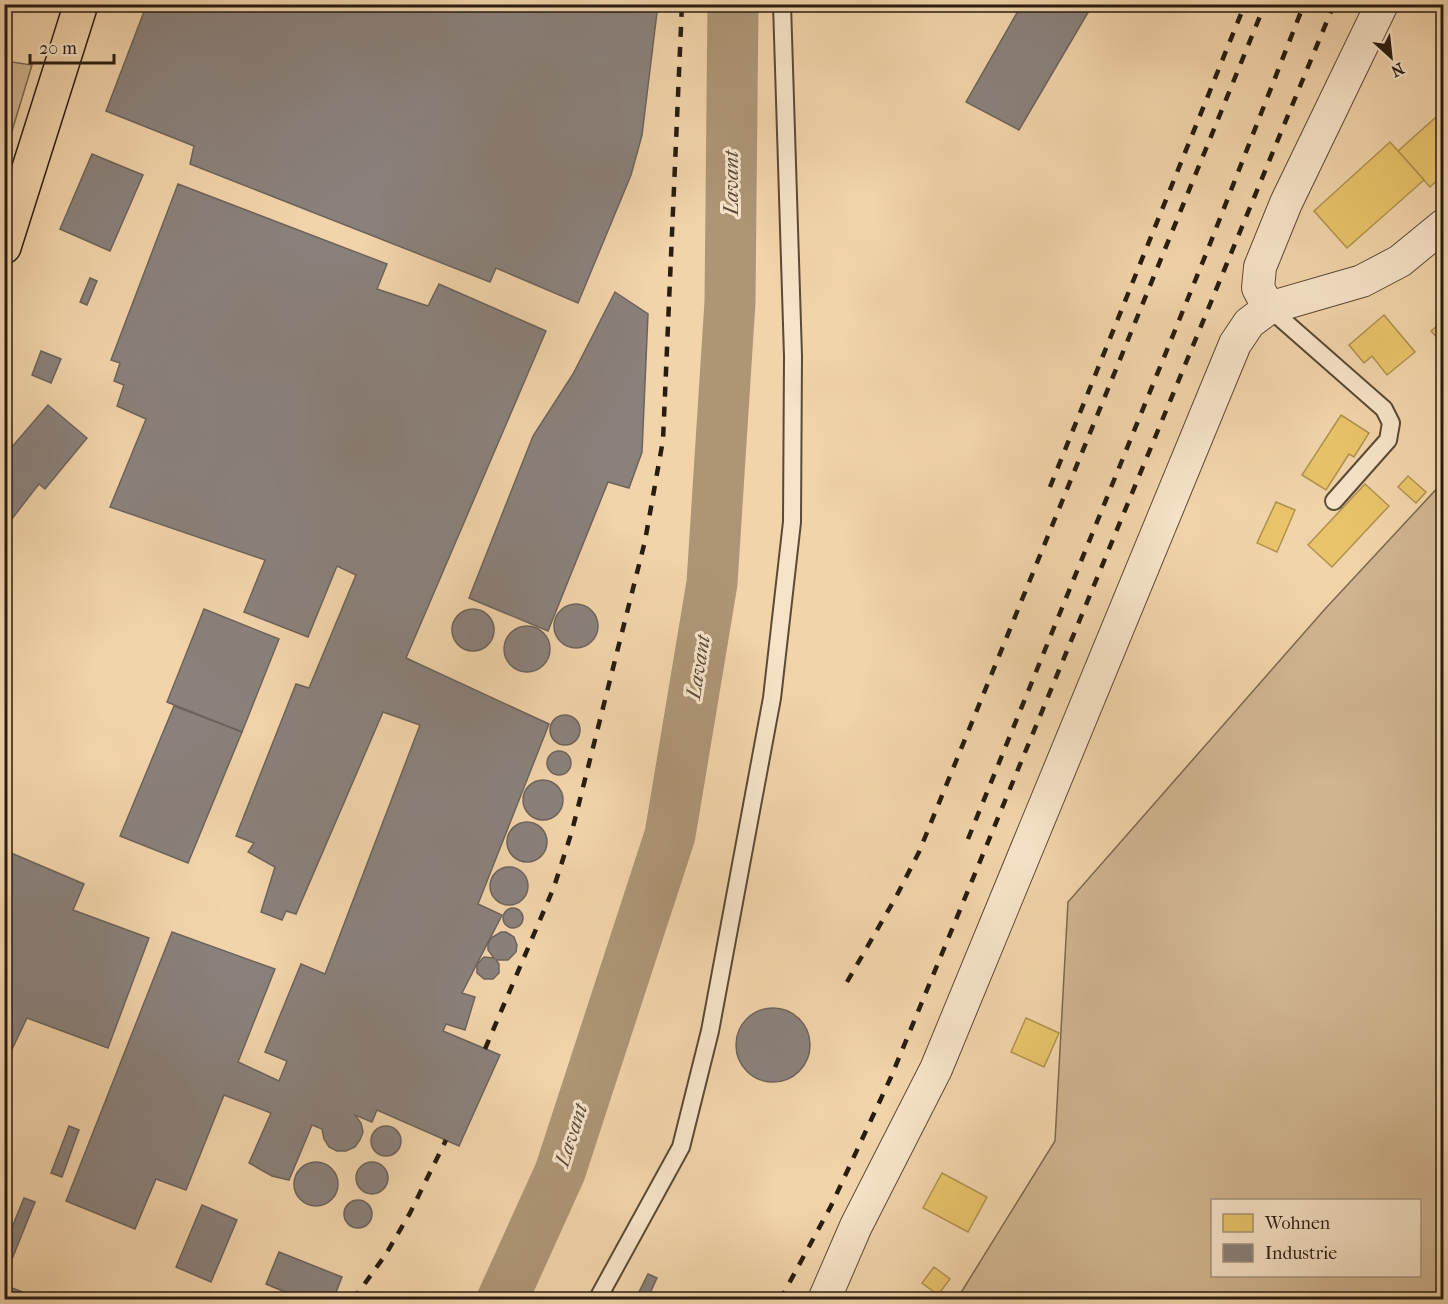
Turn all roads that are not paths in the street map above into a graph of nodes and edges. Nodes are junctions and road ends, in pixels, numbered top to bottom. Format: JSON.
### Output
{"nodes":[{"id":1,"x":81,"y":4,"type":"edge"},
{"id":2,"x":782,"y":4,"type":"edge"},
{"id":3,"x":1382,"y":4,"type":"edge"},
{"id":4,"x":1443,"y":225,"type":"edge"},
{"id":5,"x":4,"y":247,"type":"edge"},
{"id":6,"x":1269,"y":308,"type":"junction"},
{"id":7,"x":1334,"y":501,"type":"dead end"},
{"id":8,"x":597,"y":1299,"type":"edge"},
{"id":9,"x":824,"y":1299,"type":"edge"}],
"edges":[{"from":1,"to":5,"type":"main road"},
{"from":2,"to":8,"type":"lane"},
{"from":3,"to":6,"type":"street"},
{"from":4,"to":6,"type":"street"},
{"from":6,"to":7,"type":"lane"},
{"from":6,"to":9,"type":"street"}]}
